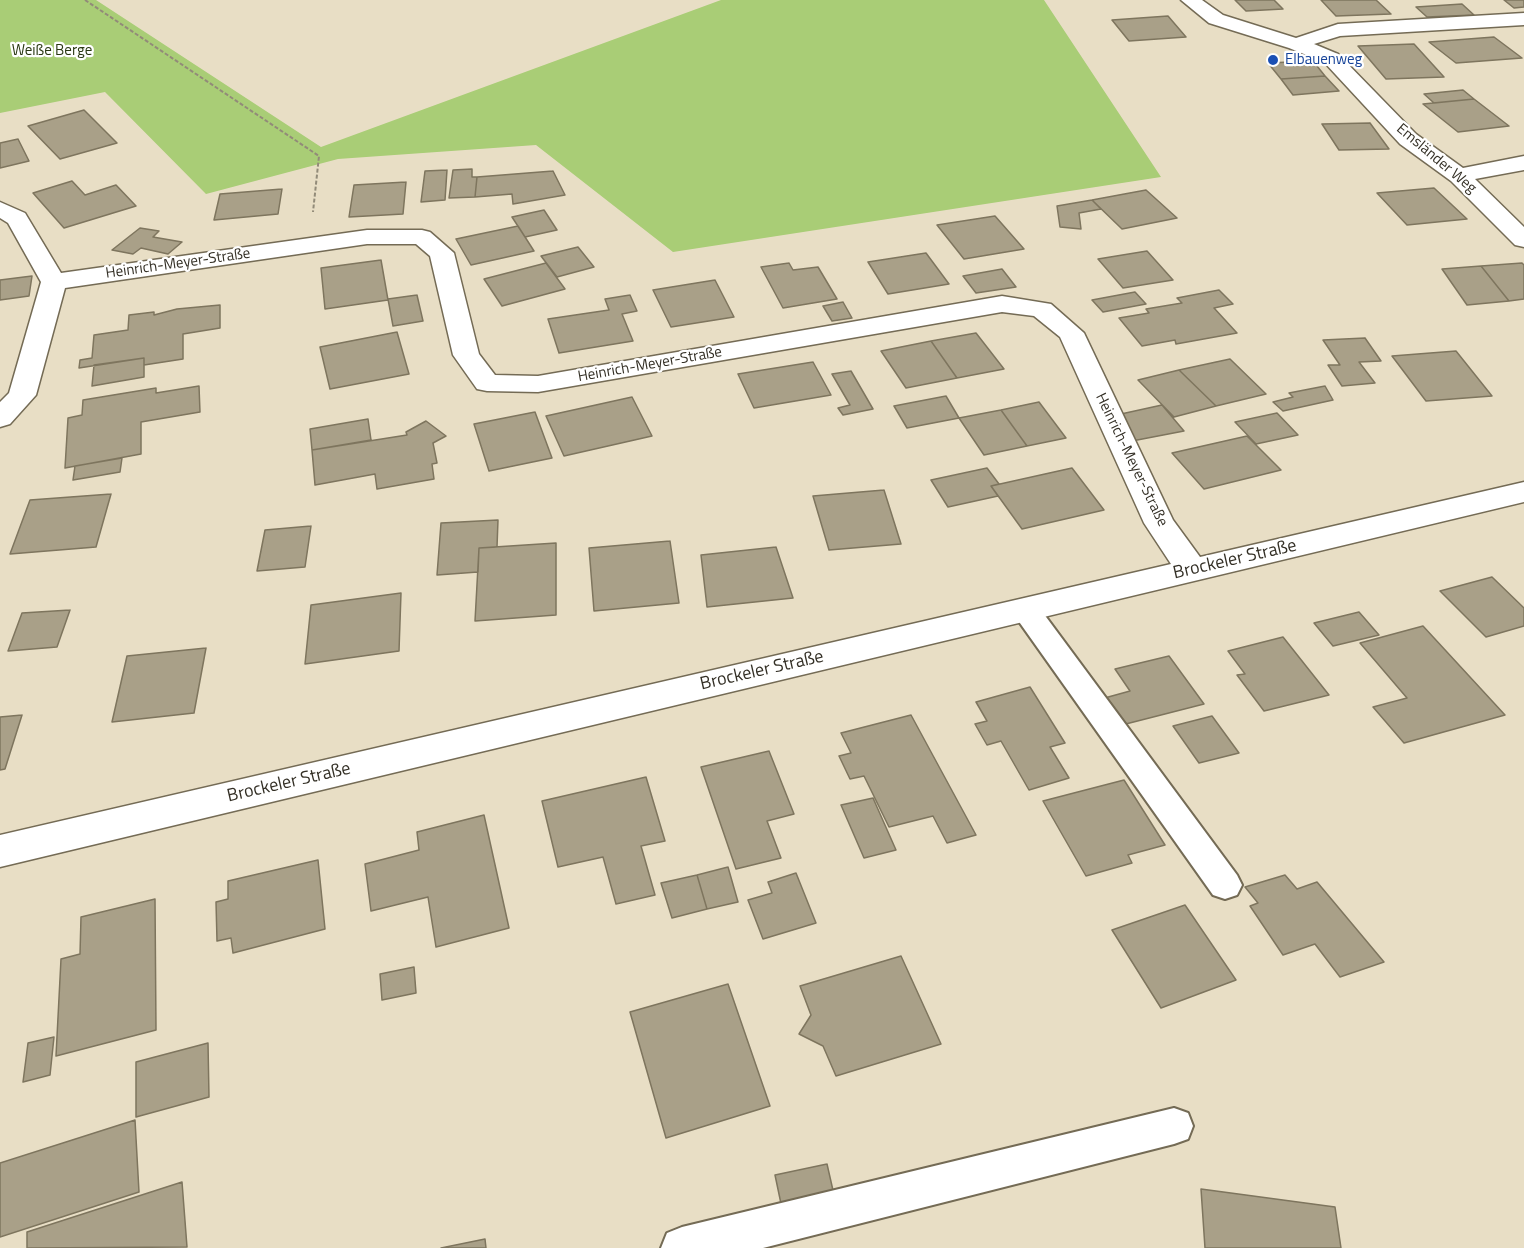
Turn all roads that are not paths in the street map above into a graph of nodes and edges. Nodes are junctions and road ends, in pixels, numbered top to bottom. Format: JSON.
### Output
{"nodes":[{"id":1,"x":1190,"y":0,"type":"edge"},
{"id":2,"x":1524,"y":19,"type":"edge"},
{"id":3,"x":1296,"y":44,"type":"junction"},
{"id":4,"x":1524,"y":163,"type":"edge"},
{"id":5,"x":1459,"y":176,"type":"junction"},
{"id":6,"x":0,"y":209,"type":"edge"},
{"id":7,"x":1524,"y":240,"type":"edge"},
{"id":8,"x":54,"y":282,"type":"junction"},
{"id":9,"x":0,"y":418,"type":"edge"},
{"id":10,"x":1524,"y":492,"type":"edge"},
{"id":11,"x":1192,"y":570,"type":"junction"},
{"id":12,"x":1024,"y":609,"type":"junction"},
{"id":13,"x":0,"y":851,"type":"edge"},
{"id":14,"x":1225,"y":885,"type":"dead end"},
{"id":15,"x":1174,"y":1126,"type":"dead end"},
{"id":16,"x":681,"y":1248,"type":"edge"}],
"edges":[{"from":1,"to":3,"type":"street","name":"Emsländer Weg"},
{"from":2,"to":3,"type":"street"},
{"from":3,"to":5,"type":"street","name":"Emsländer Weg"},
{"from":4,"to":5,"type":"street"},
{"from":5,"to":7,"type":"street","name":"Emsländer Weg"},
{"from":6,"to":8,"type":"street"},
{"from":8,"to":9,"type":"street"},
{"from":8,"to":11,"type":"street","name":"Heinrich-Meyer-Straße"},
{"from":10,"to":11,"type":"street","name":"Brockeler Straße"},
{"from":11,"to":12,"type":"street","name":"Brockeler Straße"},
{"from":12,"to":13,"type":"street","name":"Brockeler Straße"},
{"from":12,"to":14,"type":"lane"},
{"from":15,"to":16,"type":"lane"}]}
